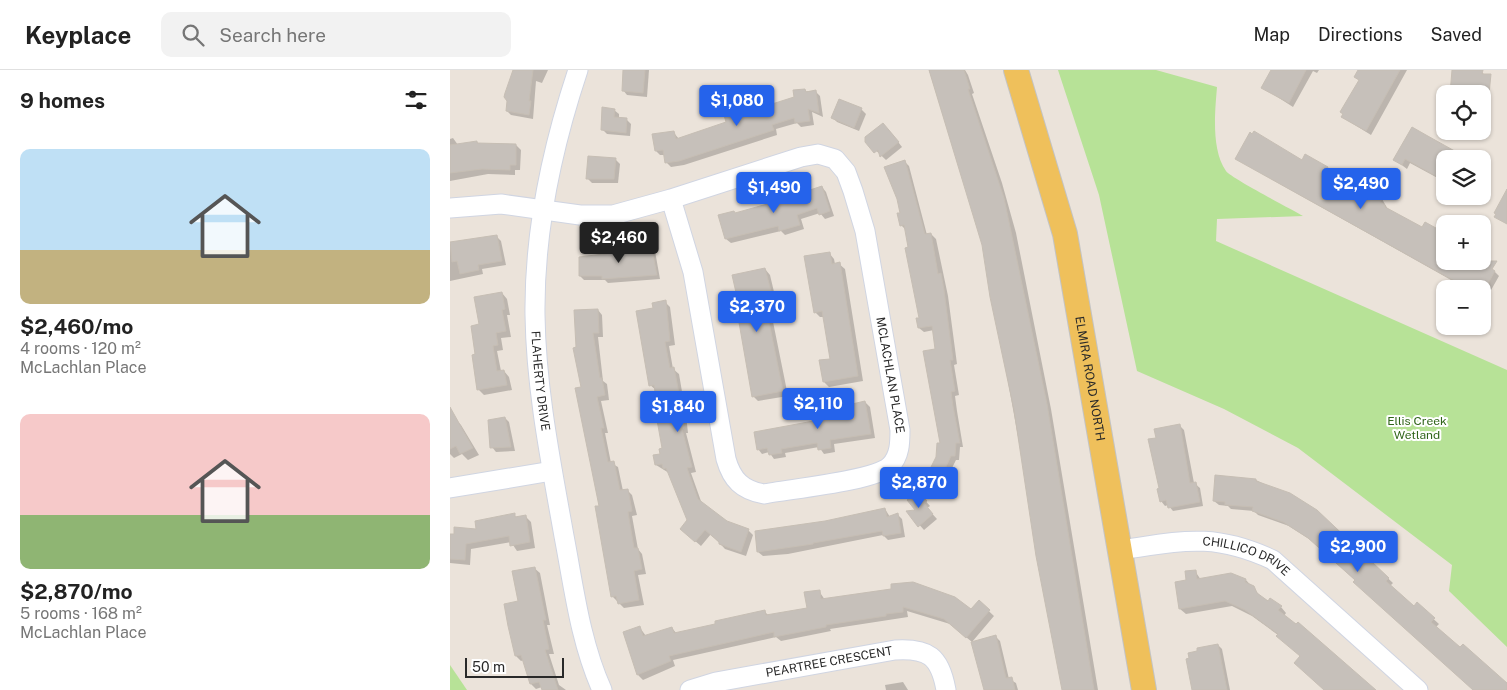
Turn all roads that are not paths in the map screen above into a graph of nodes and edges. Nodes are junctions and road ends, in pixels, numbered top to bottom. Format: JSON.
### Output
{"nodes":[{"id":1,"x":578,"y":70,"type":"edge"},
{"id":2,"x":1016,"y":70,"type":"edge"},
{"id":3,"x":671,"y":199,"type":"junction"},
{"id":4,"x":450,"y":208,"type":"edge"},
{"id":5,"x":544,"y":209,"type":"junction"},
{"id":6,"x":552,"y":471,"type":"junction"},
{"id":7,"x":450,"y":488,"type":"edge"},
{"id":8,"x":1120,"y":550,"type":"junction"},
{"id":9,"x":602,"y":690,"type":"edge"},
{"id":10,"x":690,"y":690,"type":"edge"},
{"id":11,"x":946,"y":690,"type":"edge"},
{"id":12,"x":1144,"y":690,"type":"edge"},
{"id":13,"x":1418,"y":690,"type":"edge"}],
"edges":[{"from":1,"to":5,"type":"street","name":"FLAHERTY DRIVE"},
{"from":2,"to":8,"type":"main road","name":"ELMIRA ROAD NORTH"},
{"from":3,"to":3,"type":"street","name":"MCLACHLAN PLACE"},
{"from":3,"to":5,"type":"street","name":"MCLACHLAN PLACE"},
{"from":4,"to":5,"type":"street","name":"MCLACHLAN PLACE"},
{"from":5,"to":6,"type":"street","name":"FLAHERTY DRIVE"},
{"from":6,"to":7,"type":"street"},
{"from":6,"to":9,"type":"street","name":"FLAHERTY DRIVE"},
{"from":8,"to":12,"type":"main road","name":"ELMIRA ROAD NORTH"},
{"from":8,"to":13,"type":"street","name":"CHILLICO DRIVE"},
{"from":10,"to":11,"type":"street","name":"PEARTREE CRESCENT"}]}
